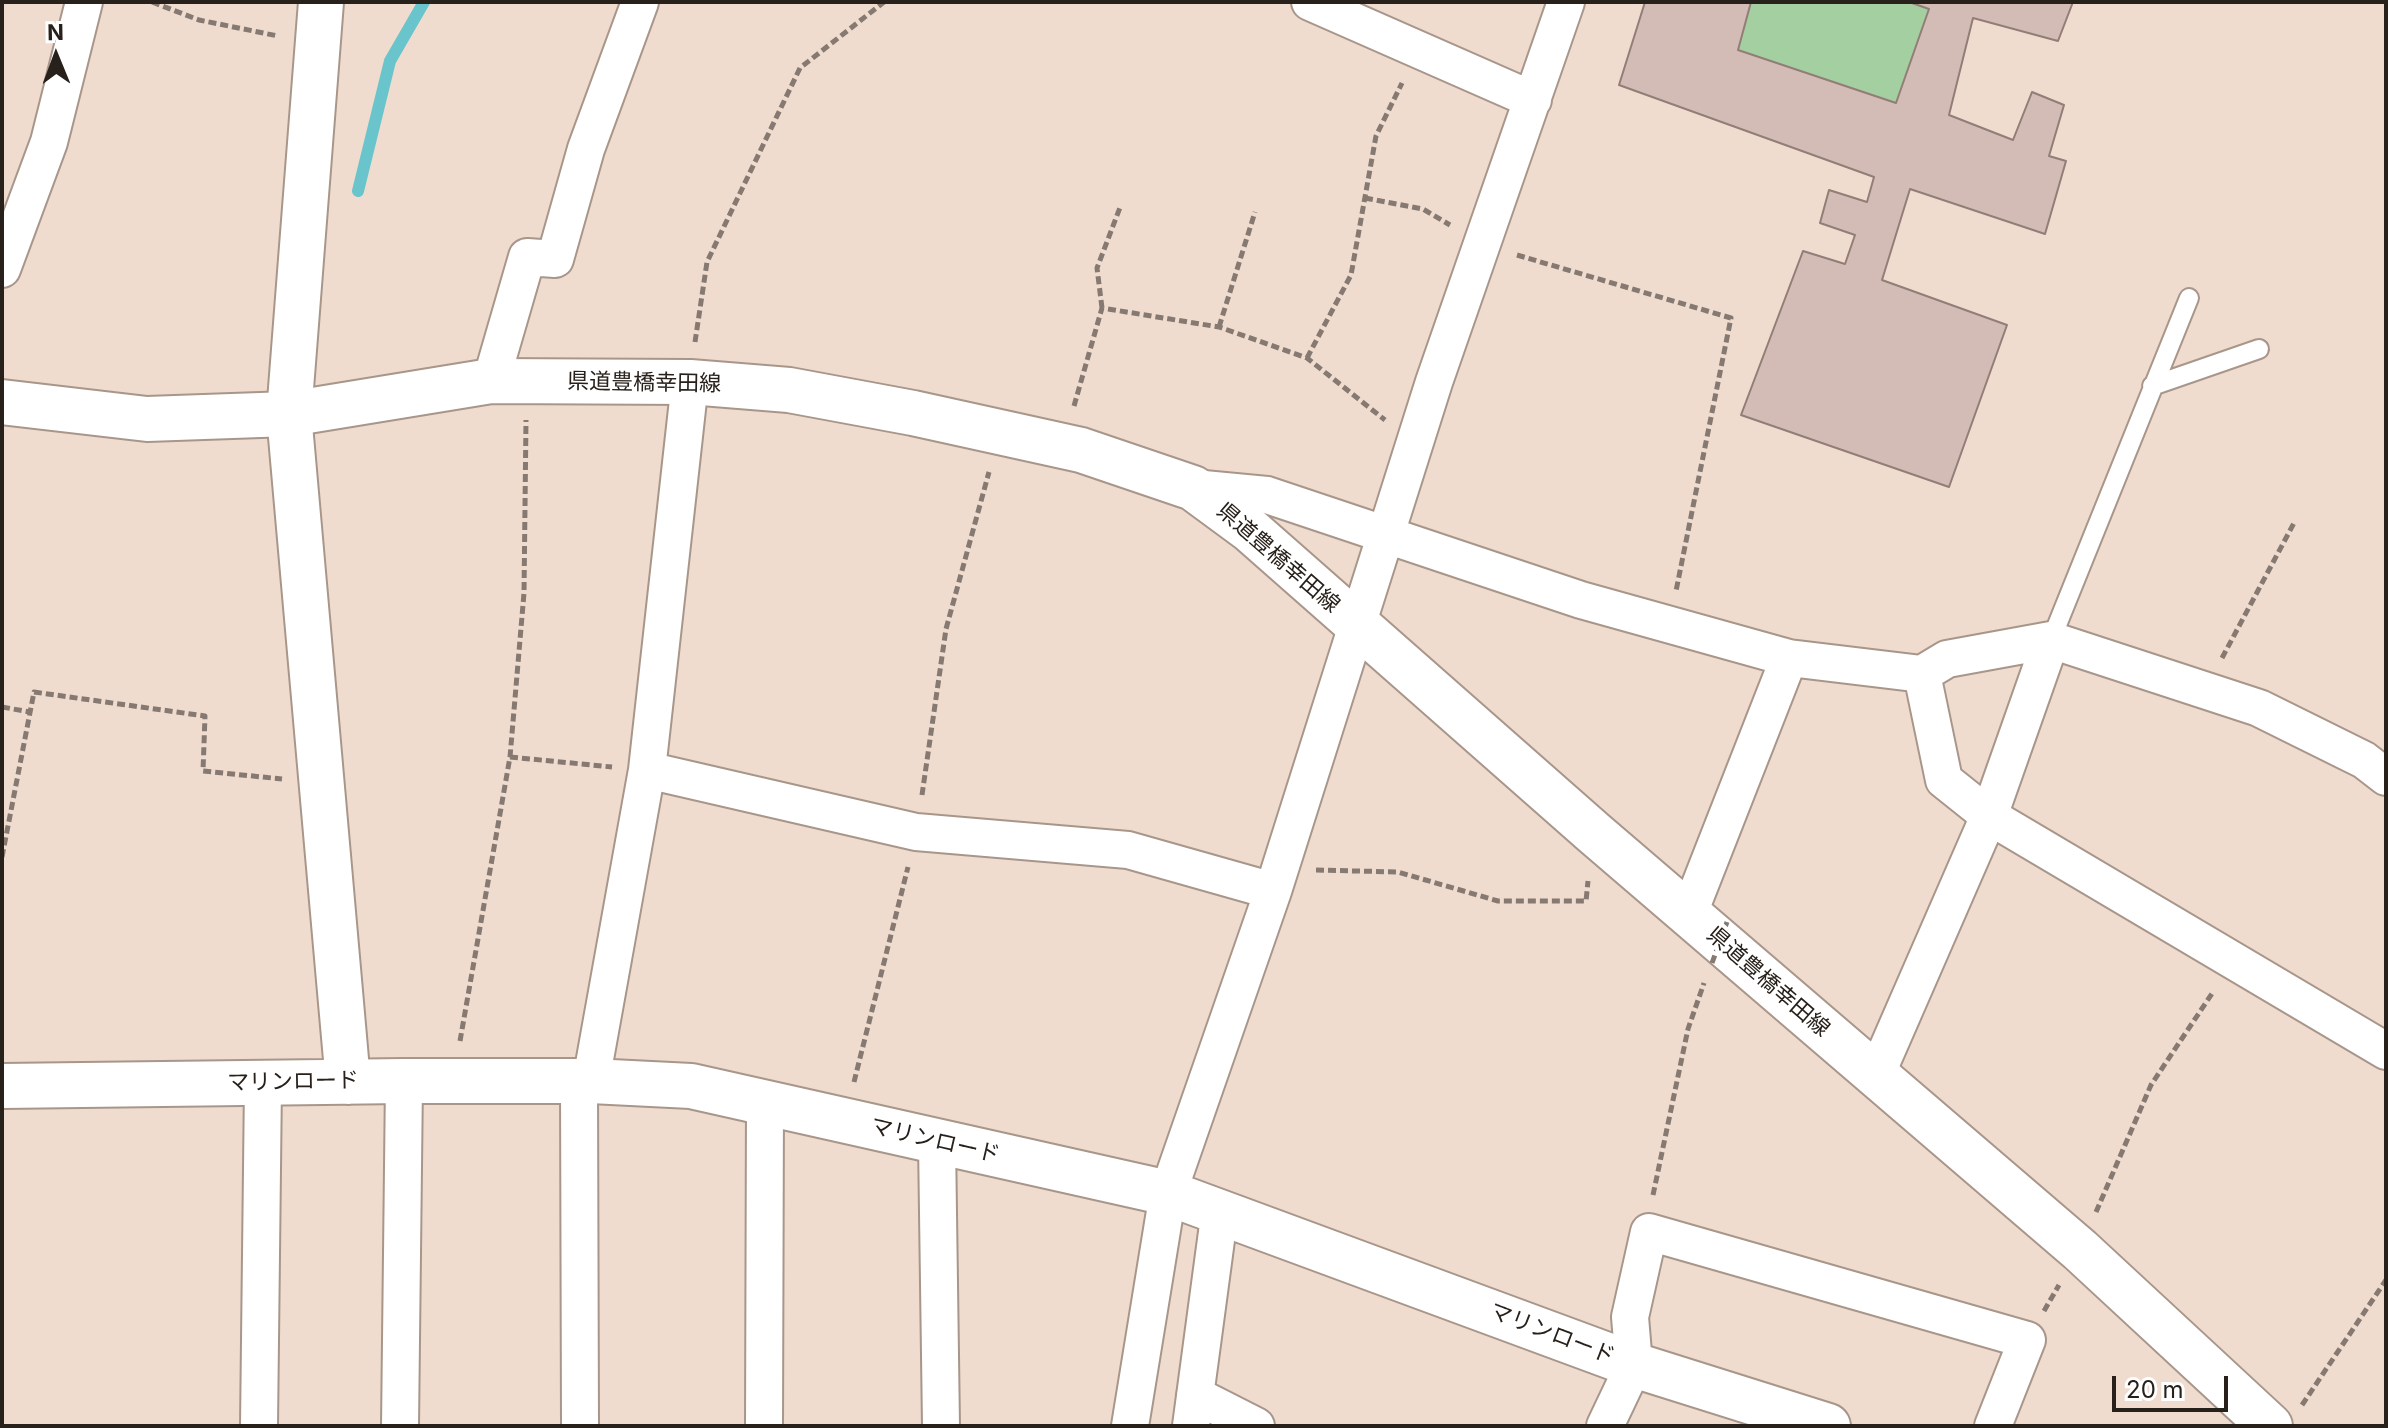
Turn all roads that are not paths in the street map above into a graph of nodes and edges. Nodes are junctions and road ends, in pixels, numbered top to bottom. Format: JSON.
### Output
{"nodes":[{"id":1,"x":84,"y":2,"type":"edge"},
{"id":2,"x":640,"y":2,"type":"edge"},
{"id":3,"x":1310,"y":2,"type":"edge"},
{"id":4,"x":1566,"y":2,"type":"edge"},
{"id":5,"x":319,"y":23,"type":"edge"},
{"id":6,"x":1533,"y":100,"type":"junction"},
{"id":7,"x":2,"y":269,"type":"edge"},
{"id":8,"x":2189,"y":298,"type":"dead end"},
{"id":9,"x":2259,"y":349,"type":"dead end"},
{"id":10,"x":509,"y":381,"type":"junction"},
{"id":11,"x":690,"y":382,"type":"junction"},
{"id":12,"x":2152,"y":386,"type":"junction"},
{"id":13,"x":2,"y":402,"type":"edge"},
{"id":14,"x":289,"y":414,"type":"junction"},
{"id":15,"x":1193,"y":488,"type":"junction"},
{"id":16,"x":1387,"y":533,"type":"junction"},
{"id":17,"x":1356,"y":626,"type":"junction"},
{"id":18,"x":2051,"y":640,"type":"junction"},
{"id":19,"x":1789,"y":658,"type":"junction"},
{"id":20,"x":1922,"y":674,"type":"junction"},
{"id":21,"x":2379,"y":760,"type":"edge"},
{"id":22,"x":647,"y":770,"type":"junction"},
{"id":23,"x":1989,"y":816,"type":"junction"},
{"id":24,"x":1276,"y":880,"type":"junction"},
{"id":25,"x":1708,"y":918,"type":"junction"},
{"id":26,"x":2386,"y":1051,"type":"edge"},
{"id":27,"x":1876,"y":1075,"type":"junction"},
{"id":28,"x":404,"y":1081,"type":"junction"},
{"id":29,"x":348,"y":1082,"type":"junction"},
{"id":30,"x":585,"y":1082,"type":"junction"},
{"id":31,"x":263,"y":1083,"type":"junction"},
{"id":32,"x":2,"y":1086,"type":"edge"},
{"id":33,"x":765,"y":1103,"type":"junction"},
{"id":34,"x":937,"y":1141,"type":"junction"},
{"id":35,"x":1168,"y":1193,"type":"junction"},
{"id":36,"x":1220,"y":1210,"type":"junction"},
{"id":37,"x":1634,"y":1365,"type":"junction"},
{"id":38,"x":1193,"y":1411,"type":"edge"},
{"id":39,"x":2283,"y":1419,"type":"edge"},
{"id":40,"x":259,"y":1426,"type":"edge"},
{"id":41,"x":400,"y":1426,"type":"edge"},
{"id":42,"x":580,"y":1426,"type":"edge"},
{"id":43,"x":764,"y":1426,"type":"edge"},
{"id":44,"x":941,"y":1426,"type":"edge"},
{"id":45,"x":1130,"y":1426,"type":"edge"},
{"id":46,"x":1256,"y":1426,"type":"edge"},
{"id":47,"x":1605,"y":1426,"type":"edge"},
{"id":48,"x":1828,"y":1426,"type":"edge"},
{"id":49,"x":1993,"y":1426,"type":"edge"}],
"edges":[{"from":1,"to":7,"type":"street"},
{"from":2,"to":10,"type":"street"},
{"from":3,"to":6,"type":"street"},
{"from":4,"to":6,"type":"street"},
{"from":5,"to":14,"type":"street"},
{"from":6,"to":16,"type":"street"},
{"from":8,"to":12,"type":"lane"},
{"from":9,"to":12,"type":"lane"},
{"from":10,"to":11,"type":"street","name":"県道豊橋幸田線"},
{"from":10,"to":14,"type":"street","name":"県道豊橋幸田線"},
{"from":11,"to":15,"type":"street","name":"県道豊橋幸田線"},
{"from":11,"to":22,"type":"street"},
{"from":12,"to":18,"type":"lane"},
{"from":13,"to":14,"type":"street","name":"県道豊橋幸田線"},
{"from":14,"to":29,"type":"street"},
{"from":15,"to":16,"type":"street"},
{"from":15,"to":17,"type":"street","name":"県道豊橋幸田線"},
{"from":16,"to":17,"type":"street"},
{"from":16,"to":19,"type":"street"},
{"from":17,"to":24,"type":"street"},
{"from":17,"to":25,"type":"street","name":"県道豊橋幸田線"},
{"from":18,"to":20,"type":"street"},
{"from":18,"to":21,"type":"street"},
{"from":18,"to":23,"type":"street"},
{"from":19,"to":20,"type":"street"},
{"from":19,"to":25,"type":"street"},
{"from":20,"to":23,"type":"street"},
{"from":22,"to":24,"type":"street"},
{"from":22,"to":30,"type":"street"},
{"from":23,"to":26,"type":"street"},
{"from":23,"to":27,"type":"street"},
{"from":24,"to":35,"type":"street"},
{"from":25,"to":27,"type":"street","name":"県道豊橋幸田線"},
{"from":27,"to":39,"type":"street","name":"県道豊橋幸田線"},
{"from":28,"to":29,"type":"street","name":"マリンロード"},
{"from":28,"to":30,"type":"street","name":"マリンロード"},
{"from":28,"to":41,"type":"street"},
{"from":29,"to":31,"type":"street","name":"マリンロード"},
{"from":30,"to":33,"type":"street","name":"マリンロード"},
{"from":30,"to":42,"type":"street"},
{"from":31,"to":32,"type":"street","name":"マリンロード"},
{"from":31,"to":40,"type":"street"},
{"from":33,"to":34,"type":"street","name":"マリンロード"},
{"from":33,"to":43,"type":"street"},
{"from":34,"to":35,"type":"street","name":"マリンロード"},
{"from":34,"to":44,"type":"street"},
{"from":35,"to":36,"type":"street","name":"マリンロード"},
{"from":35,"to":45,"type":"street"},
{"from":36,"to":37,"type":"street","name":"マリンロード"},
{"from":36,"to":38,"type":"street"},
{"from":37,"to":47,"type":"street"},
{"from":37,"to":48,"type":"street","name":"マリンロード"},
{"from":37,"to":49,"type":"street"},
{"from":38,"to":46,"type":"street"}]}
